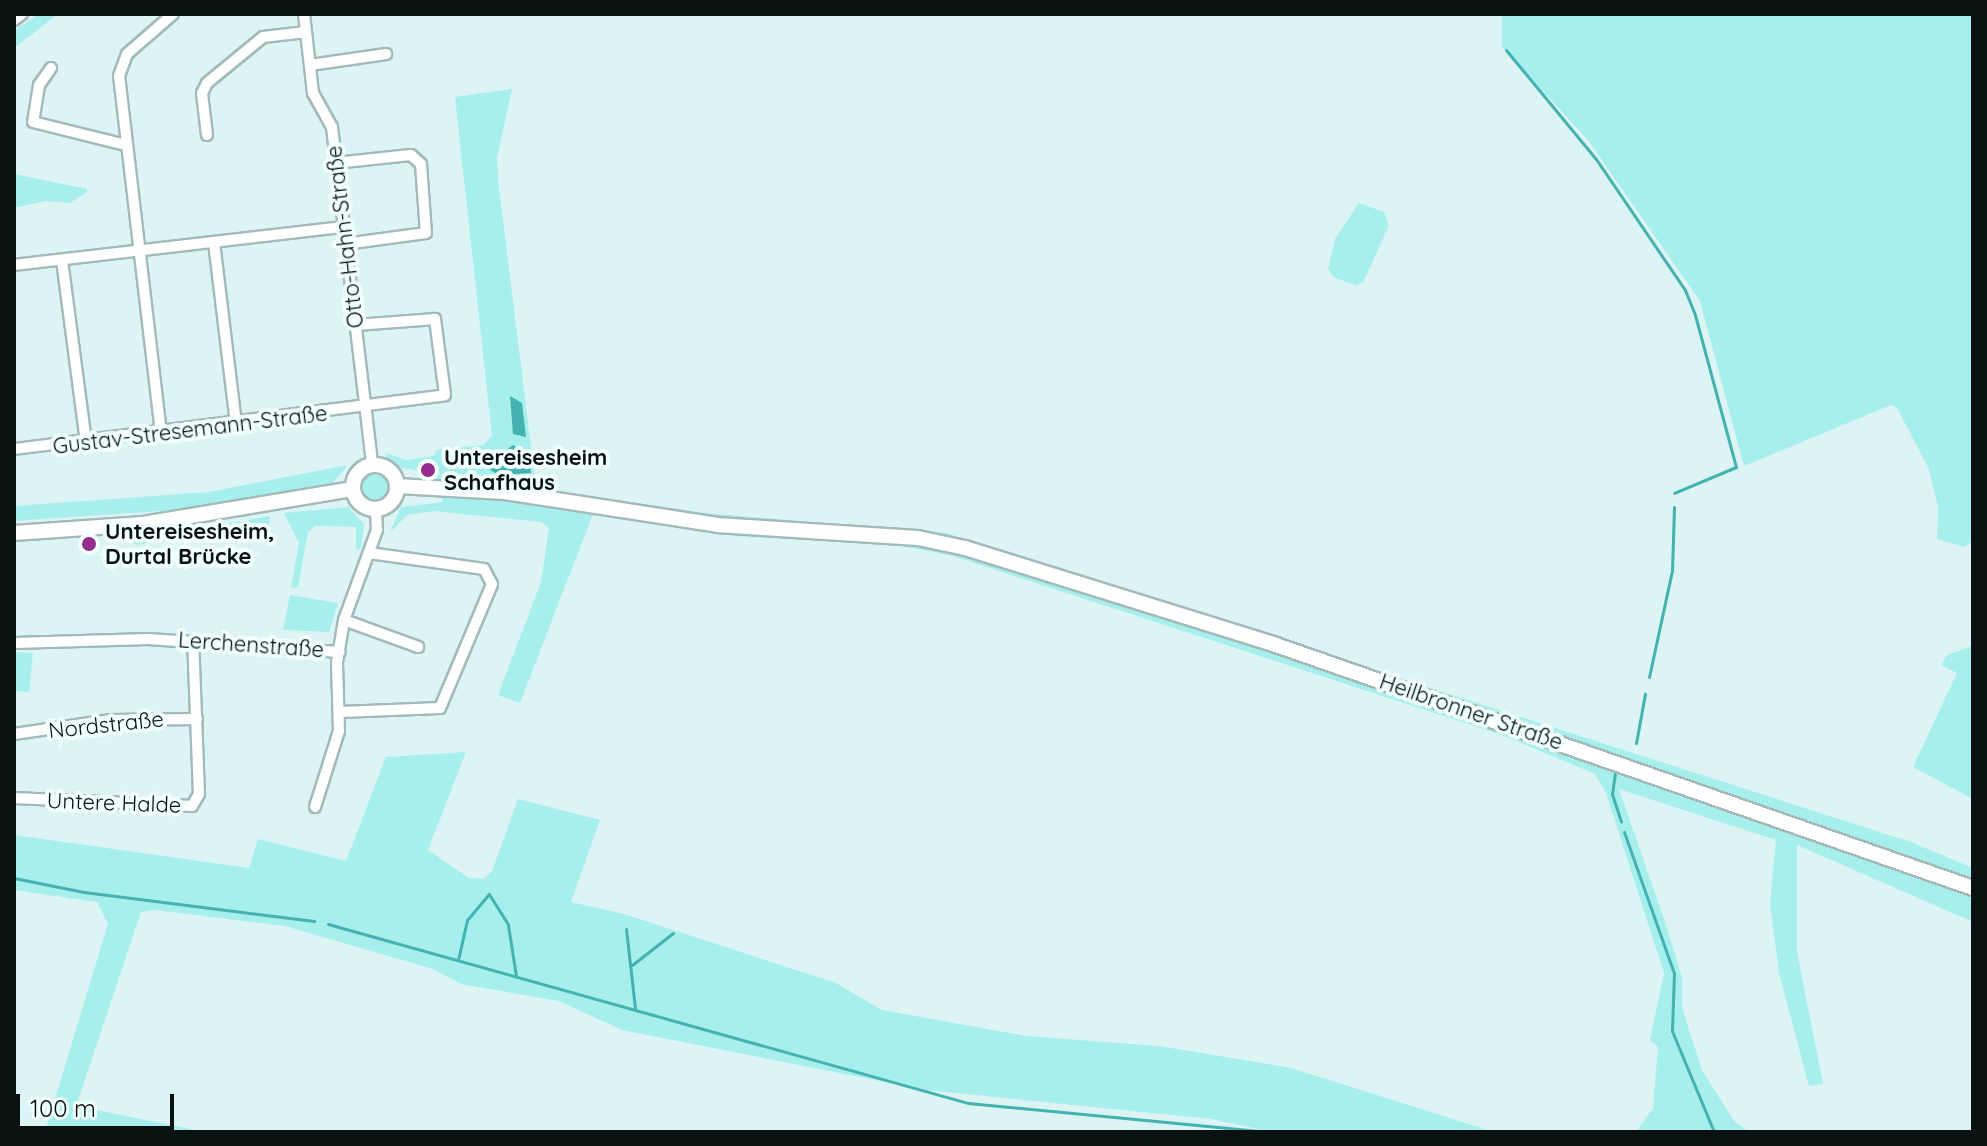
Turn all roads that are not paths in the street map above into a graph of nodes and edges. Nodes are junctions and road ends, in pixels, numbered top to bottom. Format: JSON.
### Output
{"nodes":[{"id":1,"x":22,"y":14,"type":"edge"},
{"id":2,"x":173,"y":14,"type":"edge"},
{"id":3,"x":304,"y":14,"type":"edge"},
{"id":4,"x":14,"y":20,"type":"edge"},
{"id":5,"x":306,"y":32,"type":"junction"},
{"id":6,"x":386,"y":54,"type":"dead end"},
{"id":7,"x":310,"y":65,"type":"junction"},
{"id":8,"x":51,"y":68,"type":"dead end"},
{"id":9,"x":207,"y":135,"type":"dead end"},
{"id":10,"x":126,"y":145,"type":"junction"},
{"id":11,"x":335,"y":163,"type":"junction"},
{"id":12,"x":343,"y":227,"type":"junction"},
{"id":13,"x":214,"y":242,"type":"junction"},
{"id":14,"x":345,"y":244,"type":"junction"},
{"id":15,"x":140,"y":251,"type":"junction"},
{"id":16,"x":62,"y":260,"type":"junction"},
{"id":17,"x":14,"y":265,"type":"edge"},
{"id":18,"x":356,"y":325,"type":"junction"},
{"id":19,"x":366,"y":409,"type":"junction"},
{"id":20,"x":236,"y":423,"type":"junction"},
{"id":21,"x":161,"y":433,"type":"junction"},
{"id":22,"x":86,"y":442,"type":"junction"},
{"id":23,"x":14,"y":449,"type":"edge"},
{"id":24,"x":372,"y":464,"type":"junction"},
{"id":25,"x":397,"y":486,"type":"junction"},
{"id":26,"x":353,"y":489,"type":"junction"},
{"id":27,"x":376,"y":509,"type":"junction"},
{"id":28,"x":14,"y":533,"type":"edge"},
{"id":29,"x":369,"y":553,"type":"junction"},
{"id":30,"x":344,"y":620,"type":"junction"},
{"id":31,"x":193,"y":641,"type":"junction"},
{"id":32,"x":14,"y":643,"type":"edge"},
{"id":33,"x":418,"y":647,"type":"dead end"},
{"id":34,"x":340,"y":652,"type":"junction"},
{"id":35,"x":341,"y":712,"type":"junction"},
{"id":36,"x":197,"y":719,"type":"junction"},
{"id":37,"x":14,"y":734,"type":"edge"},
{"id":38,"x":14,"y":798,"type":"edge"},
{"id":39,"x":315,"y":807,"type":"dead end"},
{"id":40,"x":1973,"y":888,"type":"edge"}],
"edges":[{"from":1,"to":4,"type":"street"},
{"from":2,"to":10,"type":"street"},
{"from":3,"to":5,"type":"street","name":"Otto-Hahn-Straße"},
{"from":5,"to":7,"type":"street","name":"Otto-Hahn-Straße"},
{"from":5,"to":9,"type":"street"},
{"from":6,"to":7,"type":"street"},
{"from":7,"to":11,"type":"street","name":"Otto-Hahn-Straße"},
{"from":8,"to":10,"type":"street"},
{"from":10,"to":15,"type":"street"},
{"from":11,"to":12,"type":"street","name":"Otto-Hahn-Straße"},
{"from":11,"to":14,"type":"street"},
{"from":12,"to":13,"type":"street"},
{"from":12,"to":14,"type":"street","name":"Otto-Hahn-Straße"},
{"from":13,"to":15,"type":"street"},
{"from":13,"to":20,"type":"street"},
{"from":14,"to":18,"type":"street","name":"Otto-Hahn-Straße"},
{"from":15,"to":16,"type":"street"},
{"from":15,"to":21,"type":"street"},
{"from":16,"to":17,"type":"street"},
{"from":16,"to":22,"type":"street"},
{"from":18,"to":19,"type":"street","name":"Otto-Hahn-Straße"},
{"from":18,"to":19,"type":"street","name":"Gustav-Stresemann-Straße"},
{"from":19,"to":20,"type":"street","name":"Gustav-Stresemann-Straße"},
{"from":19,"to":24,"type":"street","name":"Otto-Hahn-Straße"},
{"from":20,"to":21,"type":"street","name":"Gustav-Stresemann-Straße"},
{"from":21,"to":22,"type":"street","name":"Gustav-Stresemann-Straße"},
{"from":22,"to":23,"type":"street","name":"Gustav-Stresemann-Straße"},
{"from":24,"to":25,"type":"main road"},
{"from":24,"to":26,"type":"main road"},
{"from":25,"to":27,"type":"main road"},
{"from":25,"to":40,"type":"main road","name":"Heilbronner Straße"},
{"from":26,"to":27,"type":"main road"},
{"from":26,"to":28,"type":"main road"},
{"from":27,"to":29,"type":"street","name":"Lerchenstraße"},
{"from":29,"to":30,"type":"street","name":"Lerchenstraße"},
{"from":29,"to":35,"type":"street"},
{"from":30,"to":33,"type":"street"},
{"from":30,"to":34,"type":"street","name":"Lerchenstraße"},
{"from":31,"to":32,"type":"street","name":"Lerchenstraße"},
{"from":31,"to":34,"type":"street","name":"Lerchenstraße"},
{"from":31,"to":36,"type":"street","name":"Untere Halde"},
{"from":34,"to":35,"type":"street"},
{"from":35,"to":39,"type":"street"},
{"from":36,"to":37,"type":"street","name":"Nordstraße"},
{"from":36,"to":38,"type":"street","name":"Untere Halde"}]}
